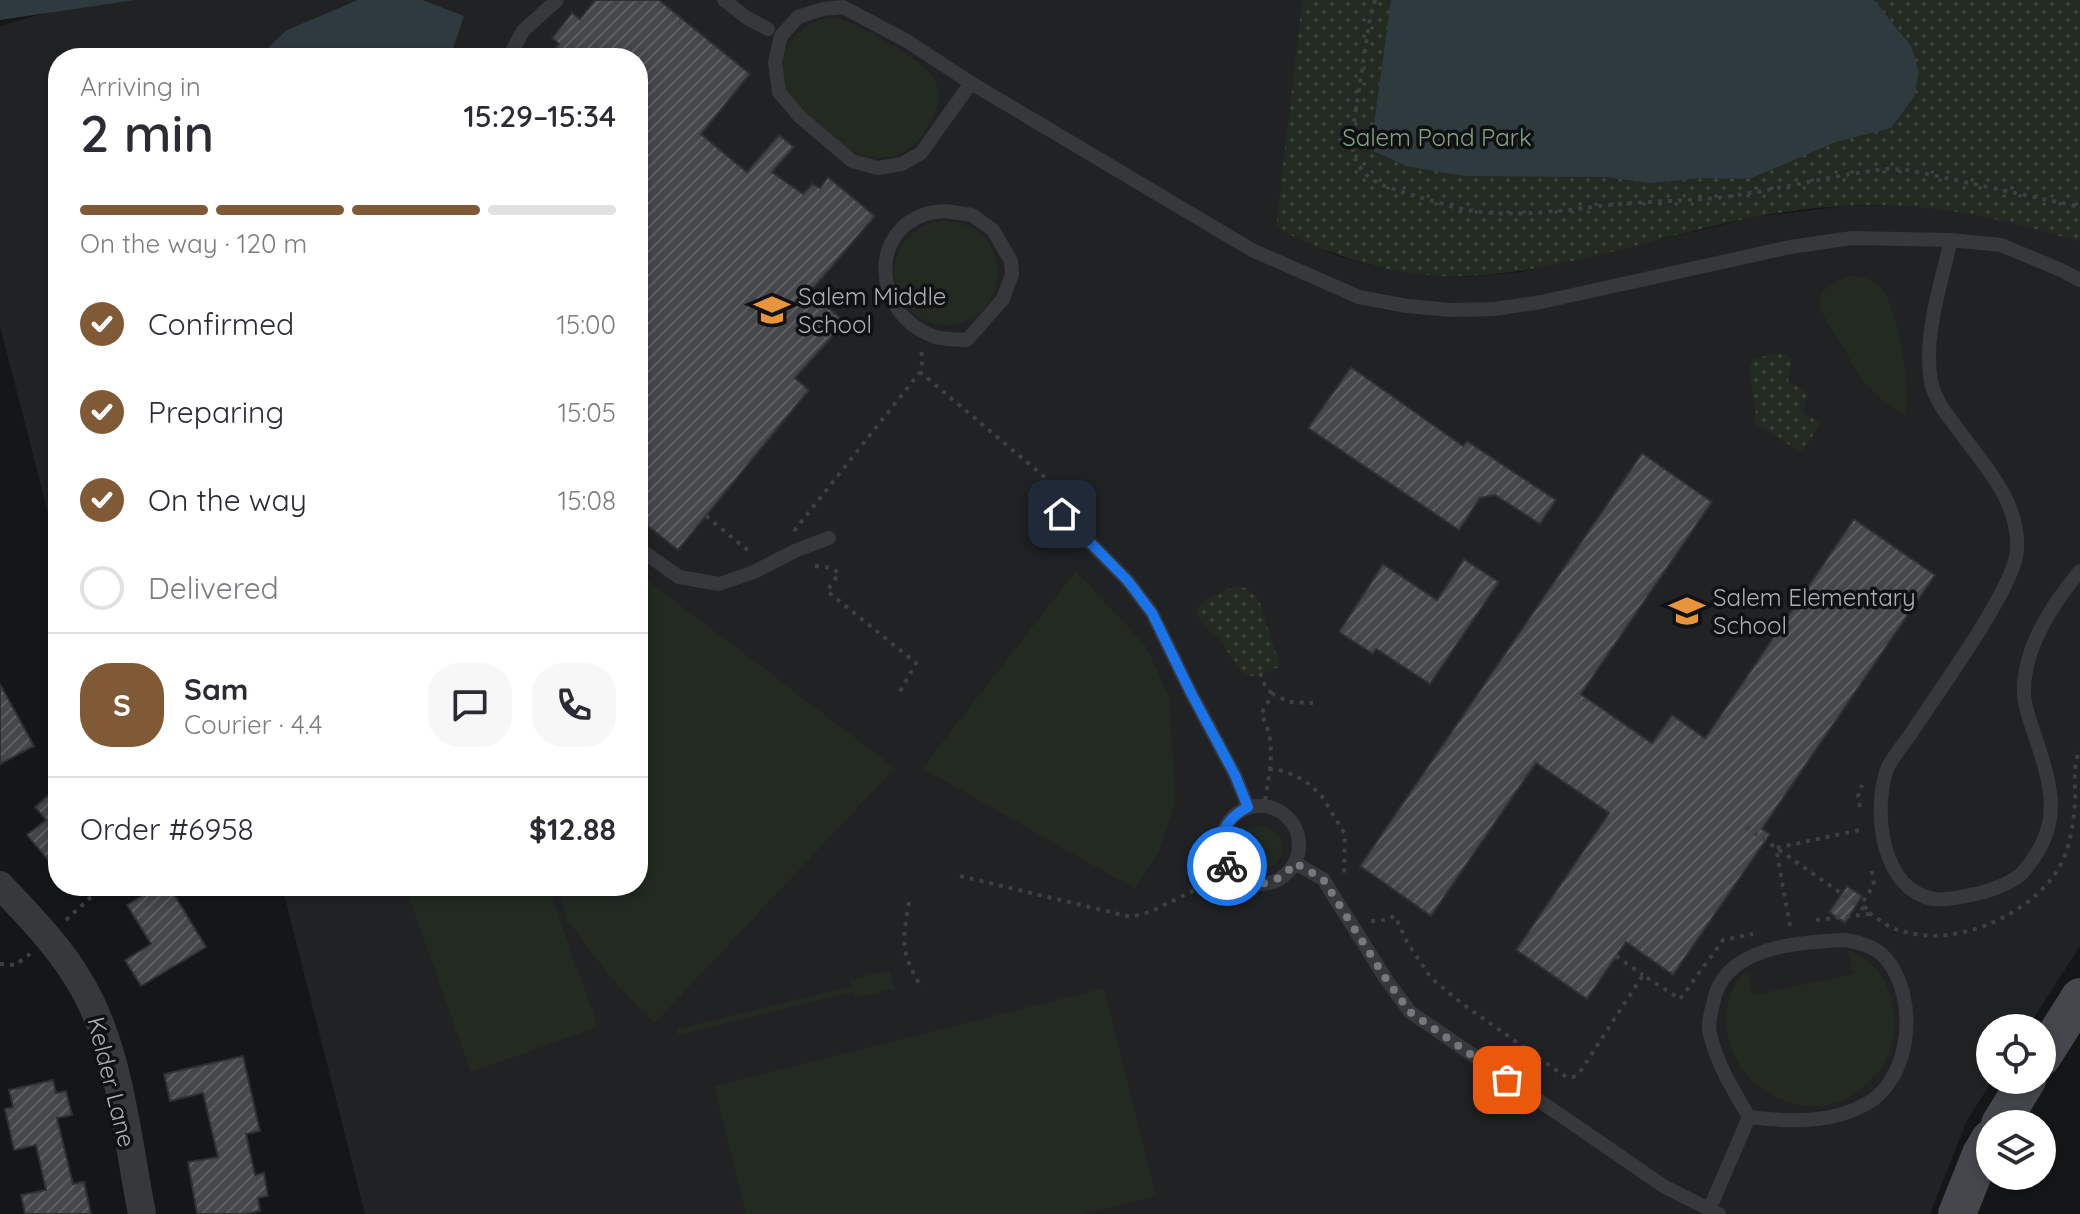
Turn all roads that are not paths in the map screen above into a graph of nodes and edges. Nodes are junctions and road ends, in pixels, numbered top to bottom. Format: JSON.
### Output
{"nodes":[{"id":1,"x":557,"y":0,"type":"edge"},
{"id":2,"x":724,"y":0,"type":"edge"},
{"id":3,"x":768,"y":29,"type":"dead end"},
{"id":4,"x":514,"y":48,"type":"edge"},
{"id":5,"x":971,"y":83,"type":"junction"},
{"id":6,"x":1951,"y":240,"type":"junction"},
{"id":7,"x":2080,"y":280,"type":"edge"},
{"id":8,"x":967,"y":340,"type":"joint"},
{"id":9,"x":1062,"y":514,"type":"dead end"},
{"id":10,"x":829,"y":538,"type":"dead end"},
{"id":11,"x":648,"y":555,"type":"edge"},
{"id":12,"x":2080,"y":571,"type":"edge"},
{"id":13,"x":1248,"y":807,"type":"junction"},
{"id":14,"x":1295,"y":863,"type":"junction"},
{"id":15,"x":0,"y":885,"type":"edge"},
{"id":16,"x":2080,"y":997,"type":"edge"},
{"id":17,"x":2056,"y":1035,"type":"edge"},
{"id":18,"x":1749,"y":1117,"type":"junction"},
{"id":19,"x":1976,"y":1166,"type":"edge"},
{"id":20,"x":1714,"y":1212,"type":"edge"},
{"id":21,"x":142,"y":1214,"type":"edge"},
{"id":22,"x":1957,"y":1214,"type":"edge"}],
"edges":[{"from":1,"to":4,"type":"lane"},
{"from":2,"to":3,"type":"lane"},
{"from":5,"to":5,"type":"lane"},
{"from":5,"to":6,"type":"lane"},
{"from":6,"to":7,"type":"lane"},
{"from":6,"to":12,"type":"lane"},
{"from":8,"to":8,"type":"lane"},
{"from":9,"to":13,"type":"lane"},
{"from":10,"to":11,"type":"lane"},
{"from":13,"to":14,"type":"lane"},
{"from":13,"to":14,"type":"lane"},
{"from":14,"to":20,"type":"lane"},
{"from":15,"to":21,"type":"street","name":"Kelder Lane"},
{"from":16,"to":17,"type":"street"},
{"from":18,"to":18,"type":"lane"},
{"from":18,"to":20,"type":"lane"},
{"from":19,"to":22,"type":"street"}]}
